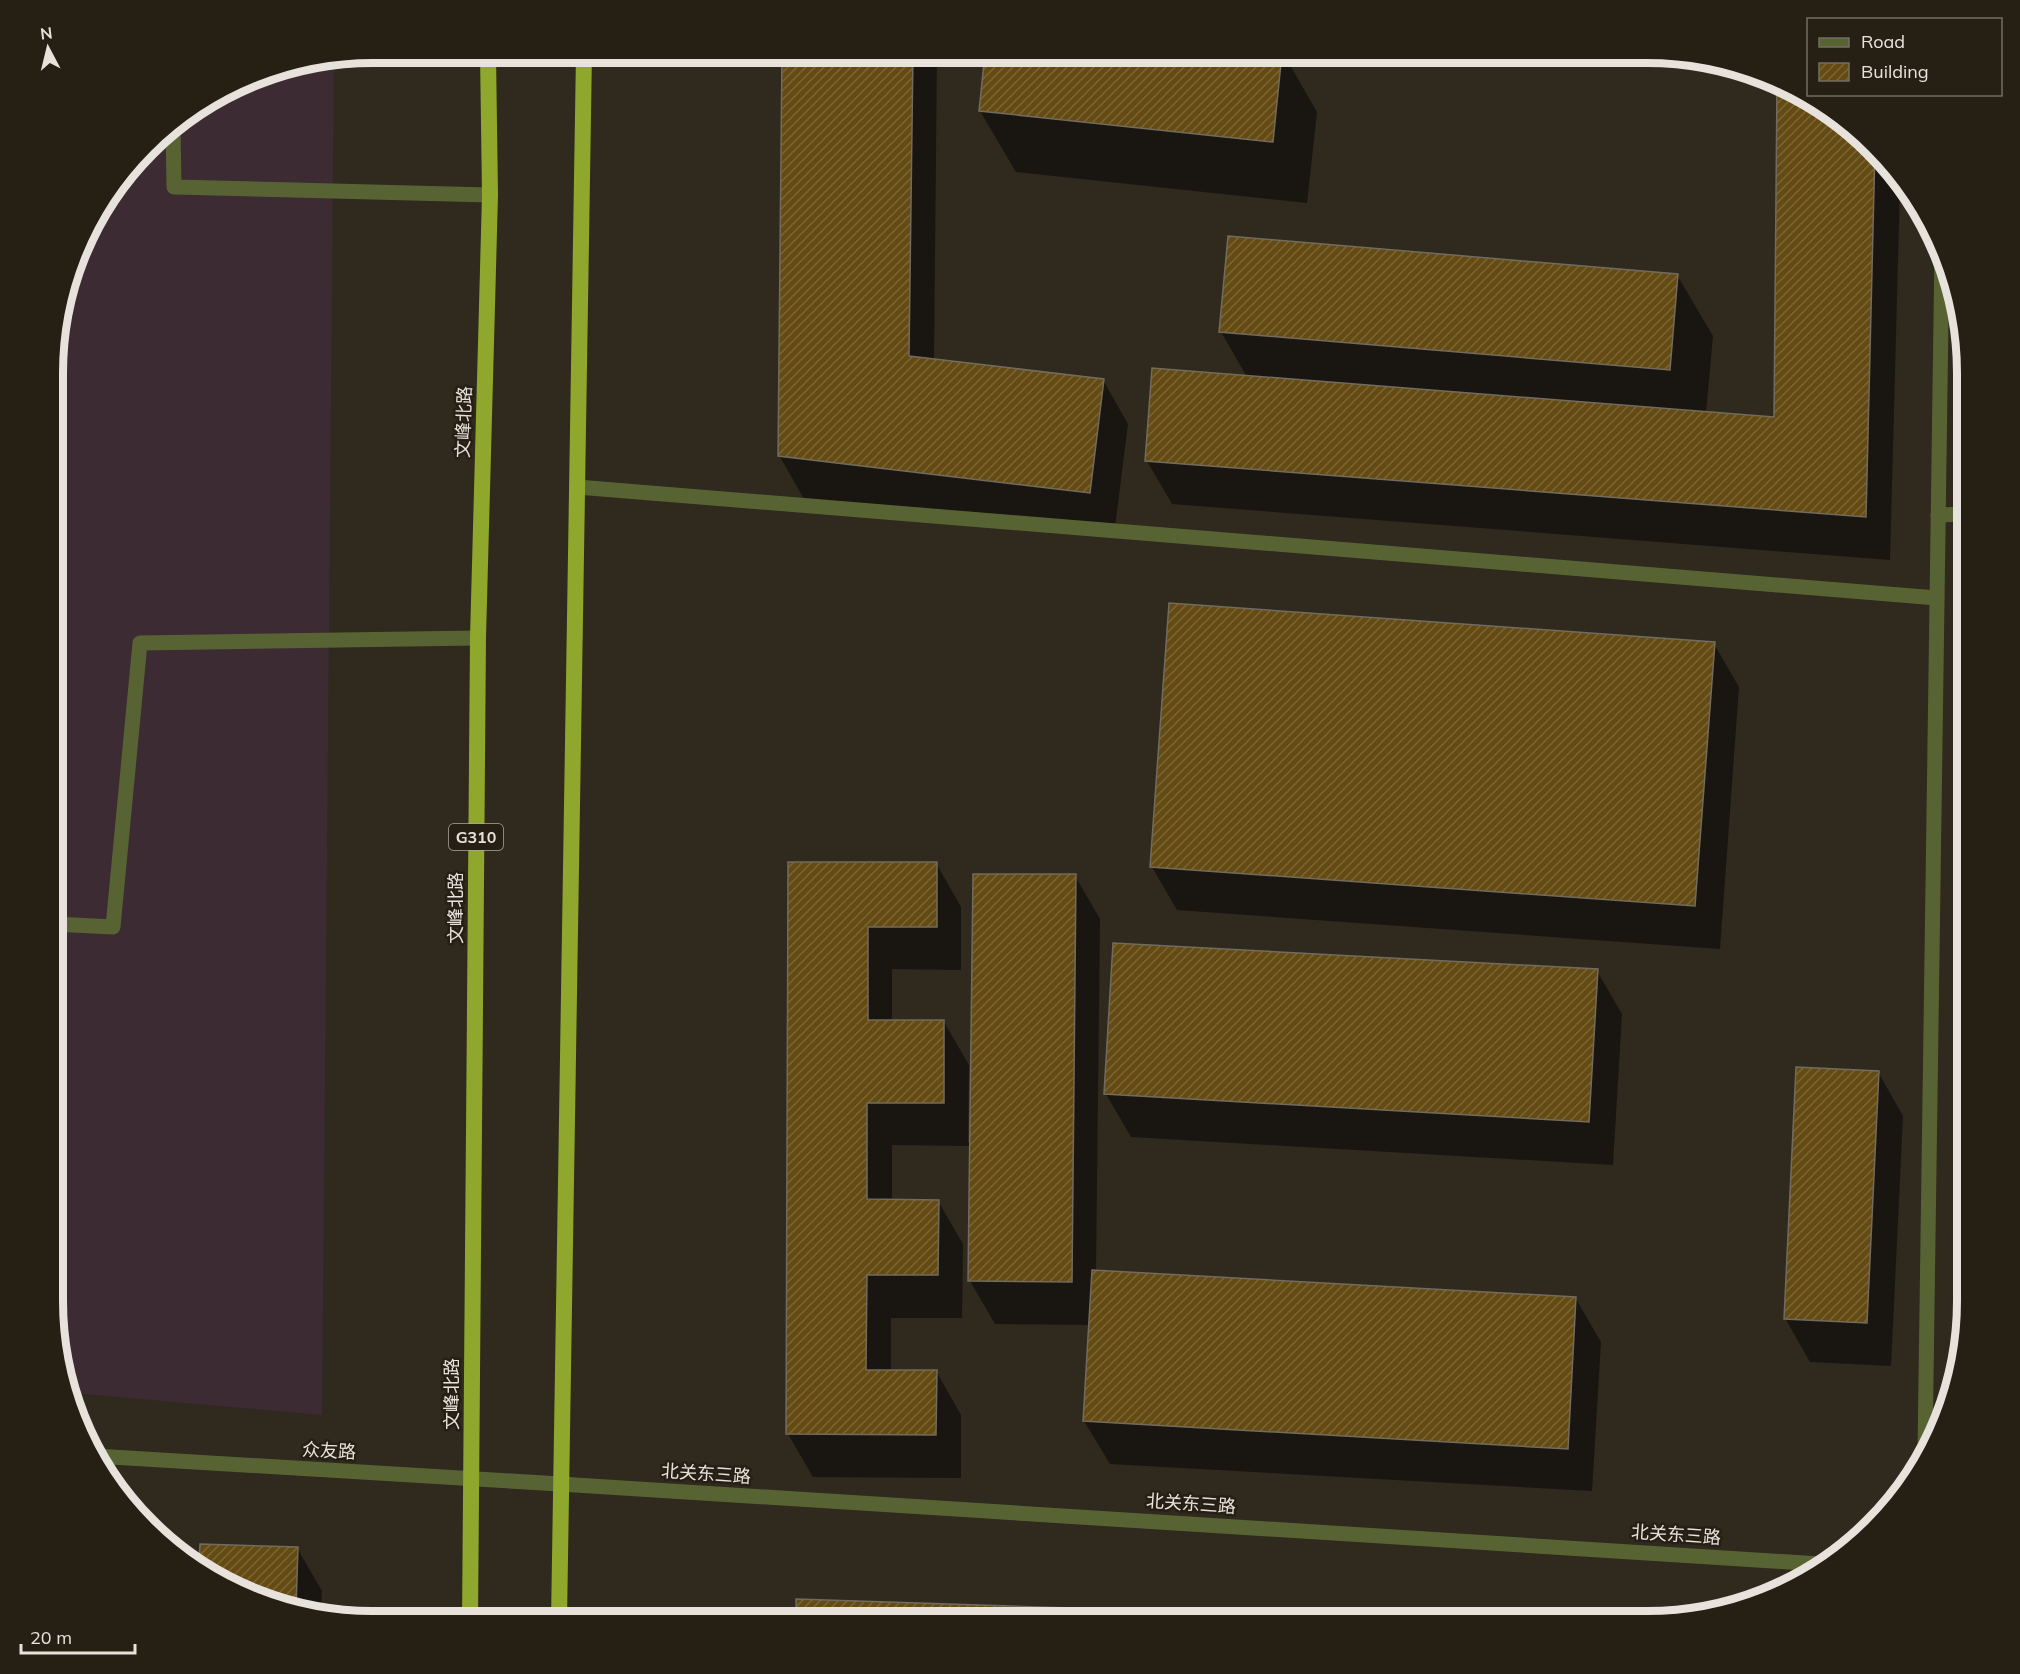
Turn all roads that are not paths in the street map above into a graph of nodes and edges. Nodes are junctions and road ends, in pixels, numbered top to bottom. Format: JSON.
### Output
{"nodes":[{"id":1,"x":488,"y":63,"type":"edge"},
{"id":2,"x":584,"y":63,"type":"edge"},
{"id":3,"x":173,"y":136,"type":"edge"},
{"id":4,"x":490,"y":195,"type":"junction"},
{"id":5,"x":1942,"y":275,"type":"edge"},
{"id":6,"x":577,"y":488,"type":"junction"},
{"id":7,"x":1957,"y":514,"type":"edge"},
{"id":8,"x":1938,"y":515,"type":"junction"},
{"id":9,"x":1937,"y":598,"type":"junction"},
{"id":10,"x":477,"y":638,"type":"junction"},
{"id":11,"x":63,"y":924,"type":"edge"},
{"id":12,"x":1925,"y":1438,"type":"edge"},
{"id":13,"x":104,"y":1457,"type":"edge"},
{"id":14,"x":471,"y":1479,"type":"junction"},
{"id":15,"x":560,"y":1484,"type":"junction"},
{"id":16,"x":1812,"y":1563,"type":"edge"},
{"id":17,"x":470,"y":1611,"type":"edge"},
{"id":18,"x":559,"y":1611,"type":"edge"}],
"edges":[{"from":1,"to":4,"type":"highway","name":"文峰北路","number":"G310"},
{"from":2,"to":6,"type":"highway"},
{"from":3,"to":4,"type":"street"},
{"from":4,"to":10,"type":"highway","name":"文峰北路","number":"G310"},
{"from":5,"to":8,"type":"street"},
{"from":6,"to":9,"type":"street"},
{"from":6,"to":15,"type":"highway"},
{"from":7,"to":8,"type":"street"},
{"from":8,"to":9,"type":"street"},
{"from":9,"to":12,"type":"street"},
{"from":10,"to":11,"type":"street"},
{"from":10,"to":14,"type":"highway","name":"文峰北路","number":"G310"},
{"from":13,"to":14,"type":"street","name":"众友路"},
{"from":14,"to":15,"type":"street","name":"众友路"},
{"from":14,"to":17,"type":"highway","name":"文峰北路","number":"G310"},
{"from":15,"to":16,"type":"street","name":"北关东三路"},
{"from":15,"to":18,"type":"highway"}]}
